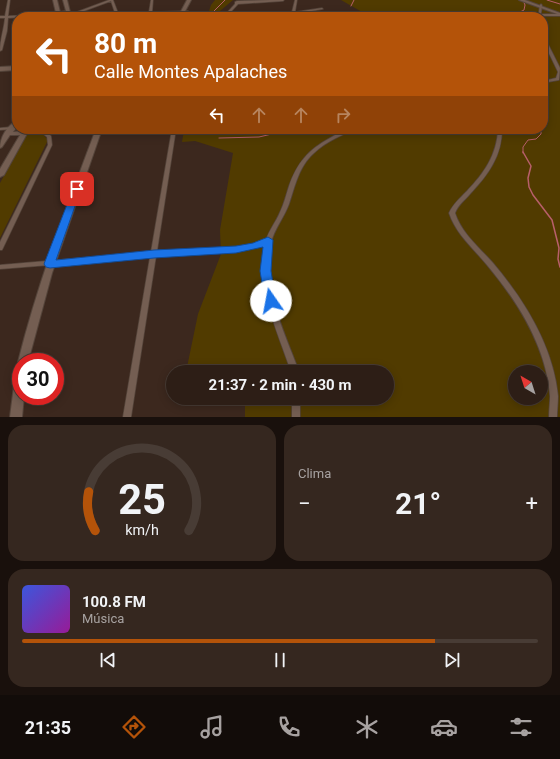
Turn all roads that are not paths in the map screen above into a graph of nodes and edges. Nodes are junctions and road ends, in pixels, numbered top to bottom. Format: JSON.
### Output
{"nodes":[{"id":1,"x":9,"y":0,"type":"edge"},
{"id":2,"x":55,"y":0,"type":"edge"},
{"id":3,"x":65,"y":0,"type":"edge"},
{"id":4,"x":105,"y":0,"type":"edge"},
{"id":5,"x":112,"y":0,"type":"edge"},
{"id":6,"x":152,"y":0,"type":"edge"},
{"id":7,"x":189,"y":0,"type":"edge"},
{"id":8,"x":194,"y":0,"type":"edge"},
{"id":9,"x":240,"y":0,"type":"edge"},
{"id":10,"x":283,"y":0,"type":"edge"},
{"id":11,"x":296,"y":0,"type":"edge"},
{"id":12,"x":524,"y":0,"type":"edge"},
{"id":13,"x":236,"y":3,"type":"junction"},
{"id":14,"x":541,"y":5,"type":"junction"},
{"id":15,"x":322,"y":9,"type":"dead end"},
{"id":16,"x":54,"y":12,"type":"edge"},
{"id":17,"x":69,"y":12,"type":"edge"},
{"id":18,"x":75,"y":12,"type":"edge"},
{"id":19,"x":76,"y":12,"type":"edge"},
{"id":20,"x":117,"y":12,"type":"edge"},
{"id":21,"x":150,"y":12,"type":"edge"},
{"id":22,"x":182,"y":12,"type":"joint"},
{"id":23,"x":188,"y":12,"type":"joint"},
{"id":24,"x":228,"y":12,"type":"edge"},
{"id":25,"x":293,"y":12,"type":"edge"},
{"id":26,"x":307,"y":12,"type":"edge"},
{"id":27,"x":540,"y":12,"type":"edge"},
{"id":28,"x":560,"y":14,"type":"edge"},
{"id":29,"x":548,"y":15,"type":"edge"},
{"id":30,"x":0,"y":18,"type":"edge"},
{"id":31,"x":7,"y":18,"type":"junction"},
{"id":32,"x":12,"y":18,"type":"edge"},
{"id":33,"x":12,"y":18,"type":"edge"},
{"id":34,"x":548,"y":48,"type":"edge"},
{"id":35,"x":0,"y":50,"type":"edge"},
{"id":36,"x":12,"y":67,"type":"edge"},
{"id":37,"x":0,"y":68,"type":"edge"},
{"id":38,"x":560,"y":73,"type":"edge"},
{"id":39,"x":548,"y":81,"type":"edge"},
{"id":40,"x":12,"y":126,"type":"edge"},
{"id":41,"x":12,"y":128,"type":"edge"},
{"id":42,"x":0,"y":129,"type":"edge"},
{"id":43,"x":24,"y":134,"type":"edge"},
{"id":44,"x":45,"y":134,"type":"edge"},
{"id":45,"x":97,"y":134,"type":"edge"},
{"id":46,"x":173,"y":134,"type":"edge"},
{"id":47,"x":340,"y":134,"type":"edge"},
{"id":48,"x":499,"y":134,"type":"edge"},
{"id":49,"x":0,"y":146,"type":"edge"},
{"id":50,"x":0,"y":175,"type":"edge"},
{"id":51,"x":268,"y":240,"type":"junction"},
{"id":52,"x":0,"y":248,"type":"edge"},
{"id":53,"x":154,"y":254,"type":"junction"},
{"id":54,"x":50,"y":264,"type":"junction"},
{"id":55,"x":0,"y":267,"type":"edge"},
{"id":56,"x":25,"y":353,"type":"edge"},
{"id":57,"x":293,"y":365,"type":"edge"},
{"id":58,"x":18,"y":405,"type":"edge"},
{"id":59,"x":296,"y":405,"type":"edge"},
{"id":60,"x":16,"y":417,"type":"edge"},
{"id":61,"x":127,"y":417,"type":"edge"},
{"id":62,"x":296,"y":417,"type":"edge"},
{"id":63,"x":553,"y":417,"type":"edge"}],
"edges":[{"from":1,"to":31,"type":"street"},
{"from":2,"to":16,"type":"street"},
{"from":3,"to":17,"type":"street"},
{"from":4,"to":18,"type":"street"},
{"from":5,"to":19,"type":"street"},
{"from":5,"to":20,"type":"street"},
{"from":6,"to":21,"type":"street"},
{"from":7,"to":22,"type":"street"},
{"from":8,"to":23,"type":"street"},
{"from":9,"to":13,"type":"street"},
{"from":10,"to":13,"type":"street"},
{"from":11,"to":25,"type":"street"},
{"from":12,"to":14,"type":"street"},
{"from":13,"to":24,"type":"street"},
{"from":14,"to":27,"type":"street"},
{"from":14,"to":28,"type":"street"},
{"from":15,"to":26,"type":"street"},
{"from":22,"to":23,"type":"street"},
{"from":28,"to":29,"type":"street"},
{"from":30,"to":31,"type":"street"},
{"from":31,"to":32,"type":"street"},
{"from":31,"to":33,"type":"street"},
{"from":31,"to":35,"type":"street"},
{"from":34,"to":38,"type":"street"},
{"from":36,"to":37,"type":"street"},
{"from":38,"to":39,"type":"street"},
{"from":40,"to":42,"type":"street"},
{"from":41,"to":49,"type":"street"},
{"from":43,"to":50,"type":"street"},
{"from":44,"to":52,"type":"street"},
{"from":45,"to":54,"type":"street"},
{"from":46,"to":53,"type":"street"},
{"from":47,"to":51,"type":"street"},
{"from":48,"to":63,"type":"street"},
{"from":51,"to":53,"type":"street"},
{"from":51,"to":57,"type":"street"},
{"from":53,"to":54,"type":"street"},
{"from":53,"to":61,"type":"street"},
{"from":54,"to":55,"type":"street"},
{"from":54,"to":56,"type":"street"},
{"from":58,"to":60,"type":"street"},
{"from":59,"to":62,"type":"street"}]}
